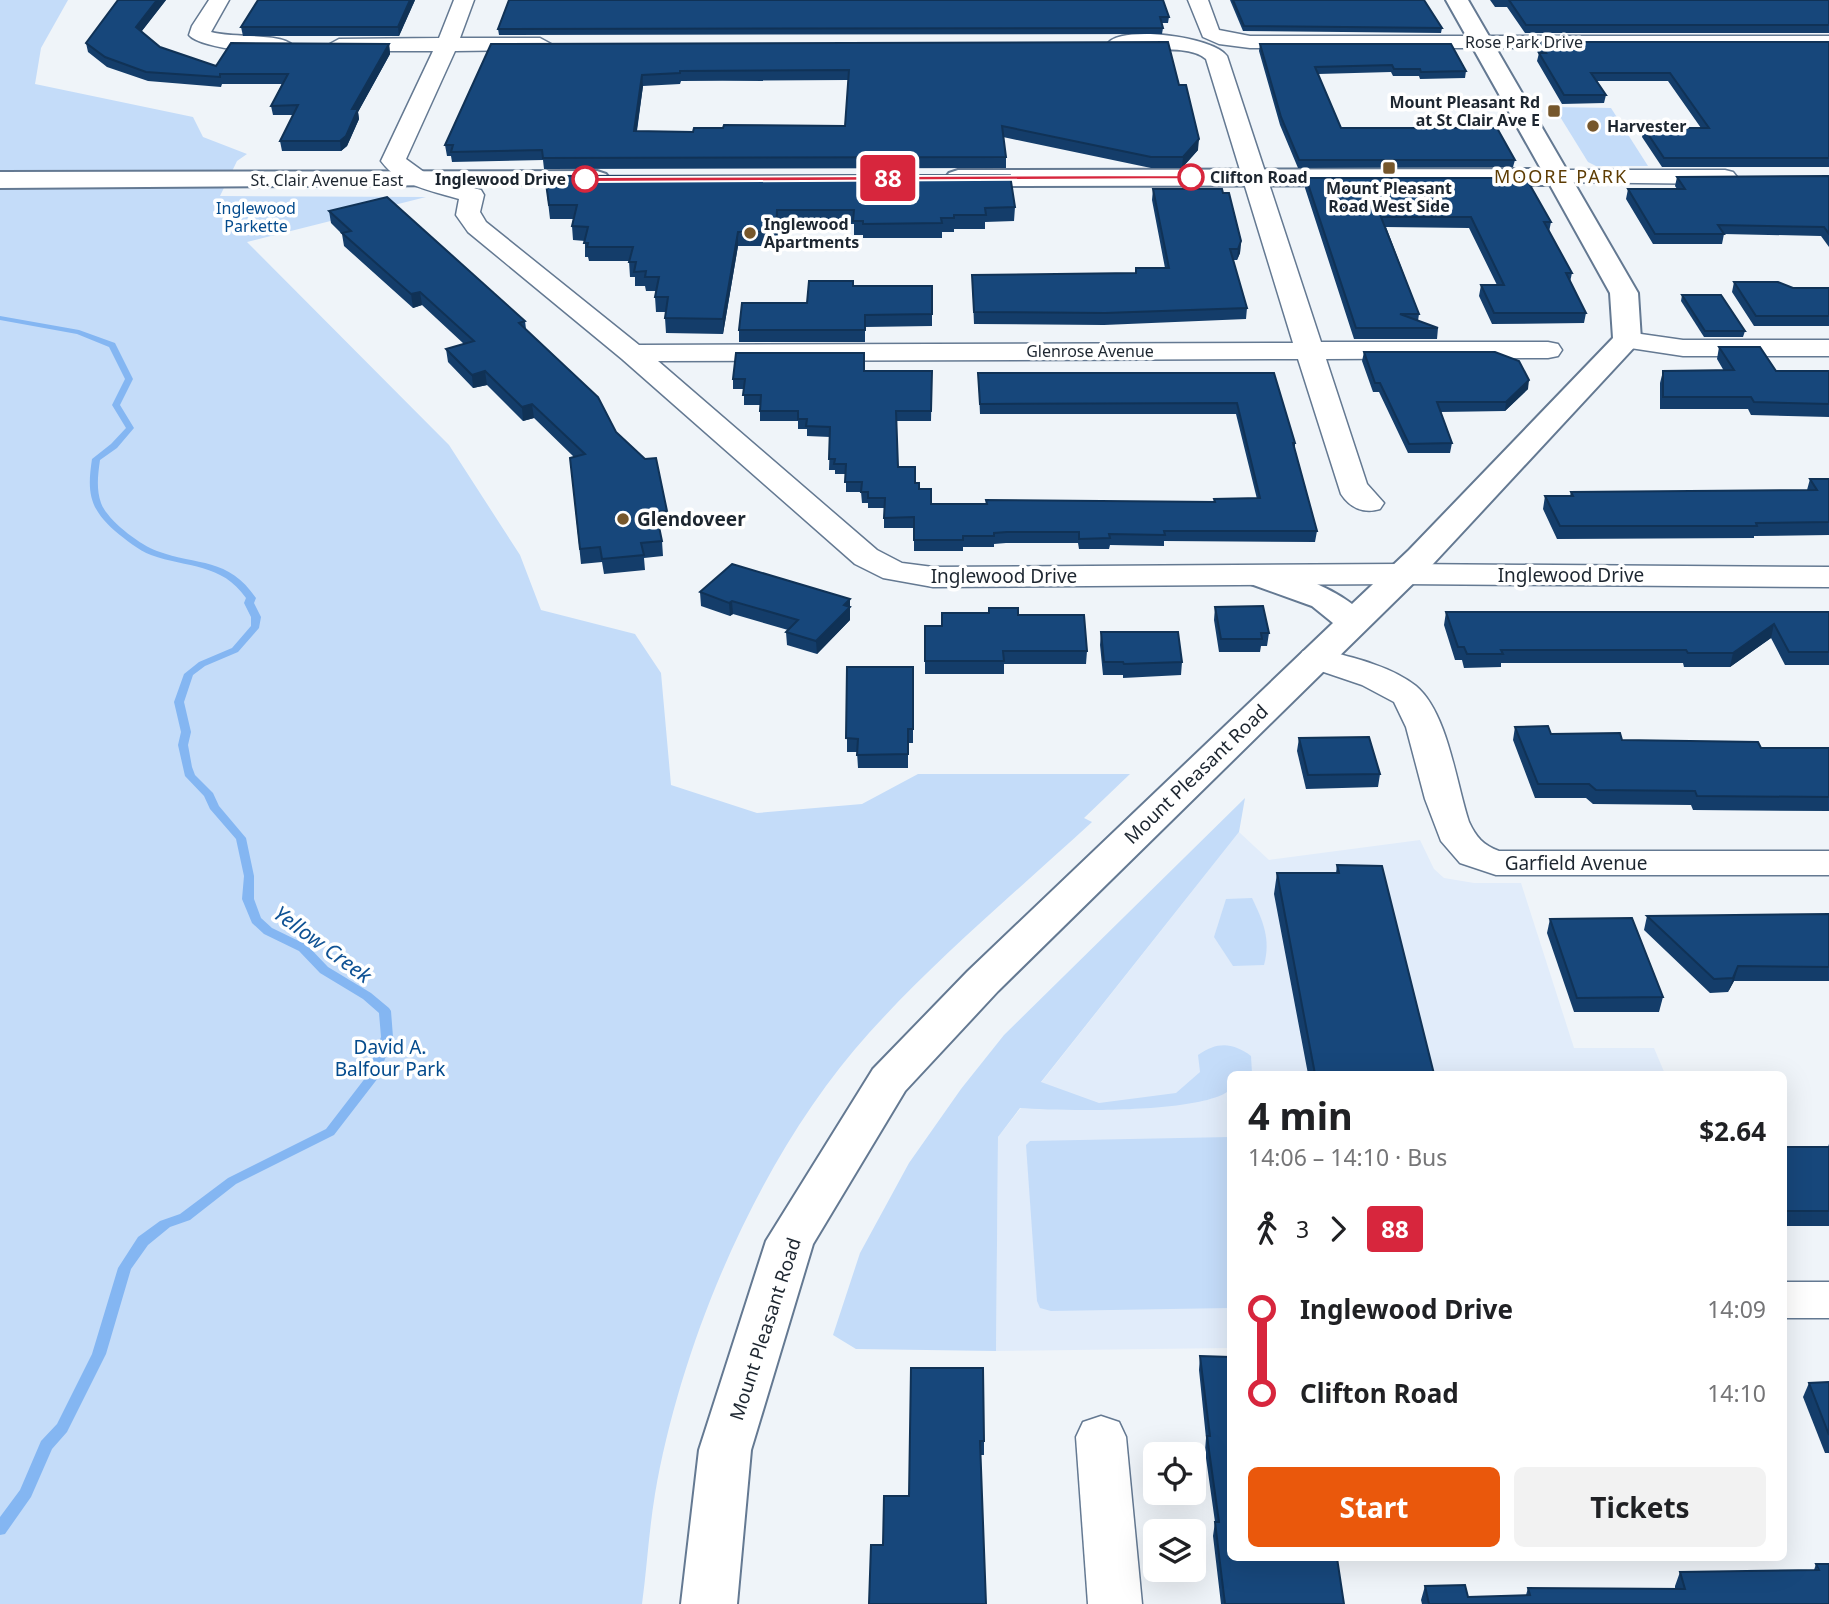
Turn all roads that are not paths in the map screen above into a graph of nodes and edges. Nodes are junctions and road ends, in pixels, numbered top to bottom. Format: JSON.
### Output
{"nodes":[{"id":1,"x":219,"y":0,"type":"edge"},
{"id":2,"x":464,"y":0,"type":"edge"},
{"id":3,"x":1198,"y":0,"type":"edge"},
{"id":4,"x":1457,"y":0,"type":"edge"},
{"id":5,"x":1211,"y":42,"type":"junction"},
{"id":6,"x":1829,"y":42,"type":"edge"},
{"id":7,"x":1093,"y":43,"type":"edge"},
{"id":8,"x":1480,"y":43,"type":"junction"},
{"id":9,"x":447,"y":44,"type":"junction"},
{"id":10,"x":563,"y":44,"type":"edge"},
{"id":11,"x":1254,"y":177,"type":"junction"},
{"id":12,"x":1558,"y":177,"type":"junction"},
{"id":13,"x":1747,"y":177,"type":"edge"},
{"id":14,"x":936,"y":178,"type":"edge"},
{"id":15,"x":615,"y":179,"type":"edge"},
{"id":16,"x":0,"y":180,"type":"edge"},
{"id":17,"x":420,"y":180,"type":"junction"},
{"id":18,"x":1627,"y":340,"type":"junction"},
{"id":19,"x":1829,"y":348,"type":"edge"},
{"id":20,"x":1548,"y":350,"type":"dead end"},
{"id":21,"x":1307,"y":351,"type":"junction"},
{"id":22,"x":632,"y":353,"type":"junction"},
{"id":23,"x":1369,"y":503,"type":"dead end"},
{"id":24,"x":1401,"y":575,"type":"junction"},
{"id":25,"x":1260,"y":576,"type":"junction"},
{"id":26,"x":1829,"y":578,"type":"edge"},
{"id":27,"x":1352,"y":621,"type":"junction"},
{"id":28,"x":1315,"y":658,"type":"junction"},
{"id":29,"x":1829,"y":863,"type":"edge"},
{"id":30,"x":1787,"y":1300,"type":"edge"},
{"id":31,"x":1829,"y":1300,"type":"edge"},
{"id":32,"x":1101,"y":1437,"type":"dead end"},
{"id":33,"x":709,"y":1604,"type":"edge"},
{"id":34,"x":1115,"y":1604,"type":"edge"}],
"edges":[{"from":1,"to":9,"type":"street"},
{"from":2,"to":9,"type":"street","name":"Inglewood Drive"},
{"from":3,"to":5,"type":"street"},
{"from":4,"to":8,"type":"main road"},
{"from":5,"to":7,"type":"street","name":"Rose Park Drive"},
{"from":5,"to":8,"type":"street","name":"Rose Park Drive"},
{"from":5,"to":11,"type":"street"},
{"from":6,"to":8,"type":"street","name":"Rose Park Drive"},
{"from":8,"to":12,"type":"main road"},
{"from":9,"to":10,"type":"street"},
{"from":9,"to":17,"type":"street","name":"Inglewood Drive"},
{"from":11,"to":12,"type":"main road"},
{"from":11,"to":14,"type":"main road"},
{"from":11,"to":21,"type":"street"},
{"from":12,"to":13,"type":"street"},
{"from":12,"to":18,"type":"main road"},
{"from":15,"to":17,"type":"main road","name":"St. Clair Avenue East"},
{"from":16,"to":17,"type":"main road","name":"St. Clair Avenue East"},
{"from":17,"to":22,"type":"street","name":"Inglewood Drive"},
{"from":18,"to":19,"type":"street"},
{"from":18,"to":24,"type":"main road","name":"Mount Pleasant Road"},
{"from":20,"to":21,"type":"street","name":"Glenrose Avenue"},
{"from":21,"to":22,"type":"street","name":"Glenrose Avenue"},
{"from":21,"to":23,"type":"street"},
{"from":22,"to":25,"type":"street","name":"Inglewood Drive"},
{"from":24,"to":25,"type":"street","name":"Inglewood Drive"},
{"from":24,"to":26,"type":"street","name":"Inglewood Drive"},
{"from":24,"to":27,"type":"main road","name":"Mount Pleasant Road"},
{"from":25,"to":27,"type":"main road"},
{"from":27,"to":28,"type":"main road","name":"Mount Pleasant Road"},
{"from":28,"to":29,"type":"street","name":"Garfield Avenue"},
{"from":28,"to":33,"type":"main road","name":"Mount Pleasant Road"},
{"from":30,"to":31,"type":"street"},
{"from":32,"to":34,"type":"street"}]}
